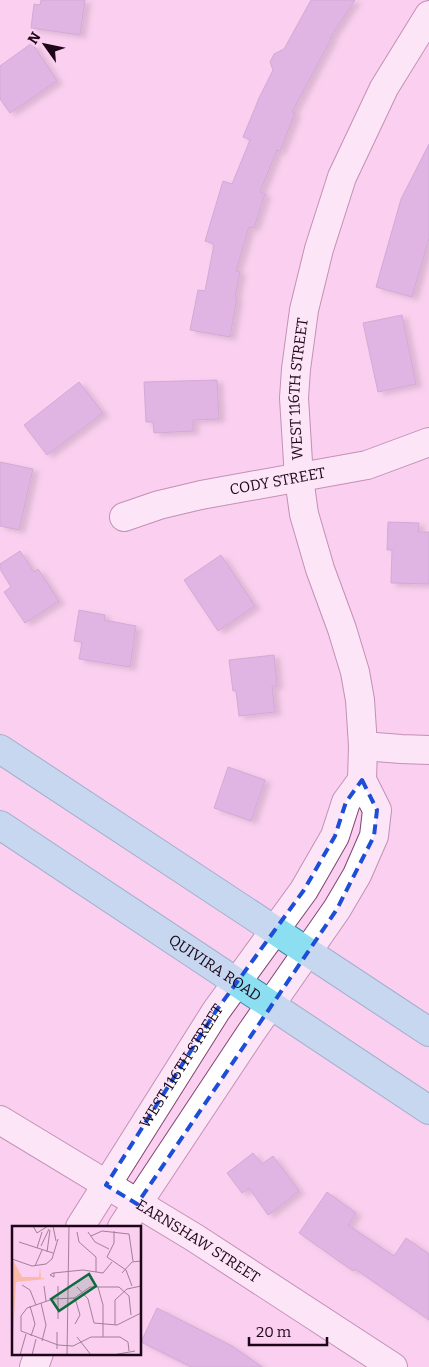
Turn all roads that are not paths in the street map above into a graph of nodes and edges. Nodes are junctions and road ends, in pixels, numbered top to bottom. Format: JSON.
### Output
{"nodes":[{"id":1,"x":429,"y":15,"type":"edge"},
{"id":2,"x":429,"y":442,"type":"edge"},
{"id":3,"x":299,"y":478,"type":"junction"},
{"id":4,"x":124,"y":517,"type":"dead end"},
{"id":5,"x":363,"y":746,"type":"junction"},
{"id":6,"x":0,"y":749,"type":"edge"},
{"id":7,"x":429,"y":750,"type":"edge"},
{"id":8,"x":362,"y":780,"type":"junction"},
{"id":9,"x":0,"y":825,"type":"edge"},
{"id":10,"x":275,"y":930,"type":"junction"},
{"id":11,"x":308,"y":951,"type":"junction"},
{"id":12,"x":238,"y":982,"type":"junction"},
{"id":13,"x":271,"y":1004,"type":"junction"},
{"id":14,"x":429,"y":1032,"type":"edge"},
{"id":15,"x":429,"y":1110,"type":"edge"},
{"id":16,"x":0,"y":1120,"type":"edge"},
{"id":17,"x":106,"y":1185,"type":"junction"},
{"id":18,"x":137,"y":1204,"type":"junction"},
{"id":19,"x":81,"y":1226,"type":"edge"},
{"id":20,"x":123,"y":1226,"type":"edge"},
{"id":21,"x":39,"y":1354,"type":"edge"},
{"id":22,"x":34,"y":1367,"type":"edge"},
{"id":23,"x":393,"y":1367,"type":"edge"}],
"edges":[{"from":1,"to":3,"type":"street","name":"WEST 116TH STREET"},
{"from":2,"to":3,"type":"street","name":"CODY STREET"},
{"from":3,"to":4,"type":"street","name":"CODY STREET"},
{"from":3,"to":5,"type":"street","name":"WEST 116TH STREET"},
{"from":5,"to":7,"type":"street"},
{"from":5,"to":8,"type":"street","name":"WEST 116TH STREET"},
{"from":6,"to":10,"type":"main road"},
{"from":8,"to":10,"type":"street","name":"WEST 116TH STREET"},
{"from":8,"to":11,"type":"street","name":"WEST 116TH STREET"},
{"from":9,"to":12,"type":"main road","name":"QUIVIRA ROAD"},
{"from":10,"to":11,"type":"main road"},
{"from":10,"to":12,"type":"street","name":"WEST 116TH STREET"},
{"from":11,"to":13,"type":"street","name":"WEST 116TH STREET"},
{"from":11,"to":14,"type":"main road"},
{"from":12,"to":13,"type":"main road","name":"QUIVIRA ROAD"},
{"from":12,"to":17,"type":"street","name":"WEST 116TH STREET"},
{"from":13,"to":15,"type":"main road","name":"QUIVIRA ROAD"},
{"from":13,"to":18,"type":"street","name":"WEST 116TH STREET"},
{"from":16,"to":17,"type":"street","name":"EARNSHAW STREET"},
{"from":17,"to":18,"type":"street","name":"EARNSHAW STREET"},
{"from":17,"to":19,"type":"street","name":"WEST 116TH STREET"},
{"from":18,"to":20,"type":"street","name":"WEST 116TH STREET"},
{"from":18,"to":23,"type":"street","name":"EARNSHAW STREET"},
{"from":21,"to":22,"type":"street"}]}
